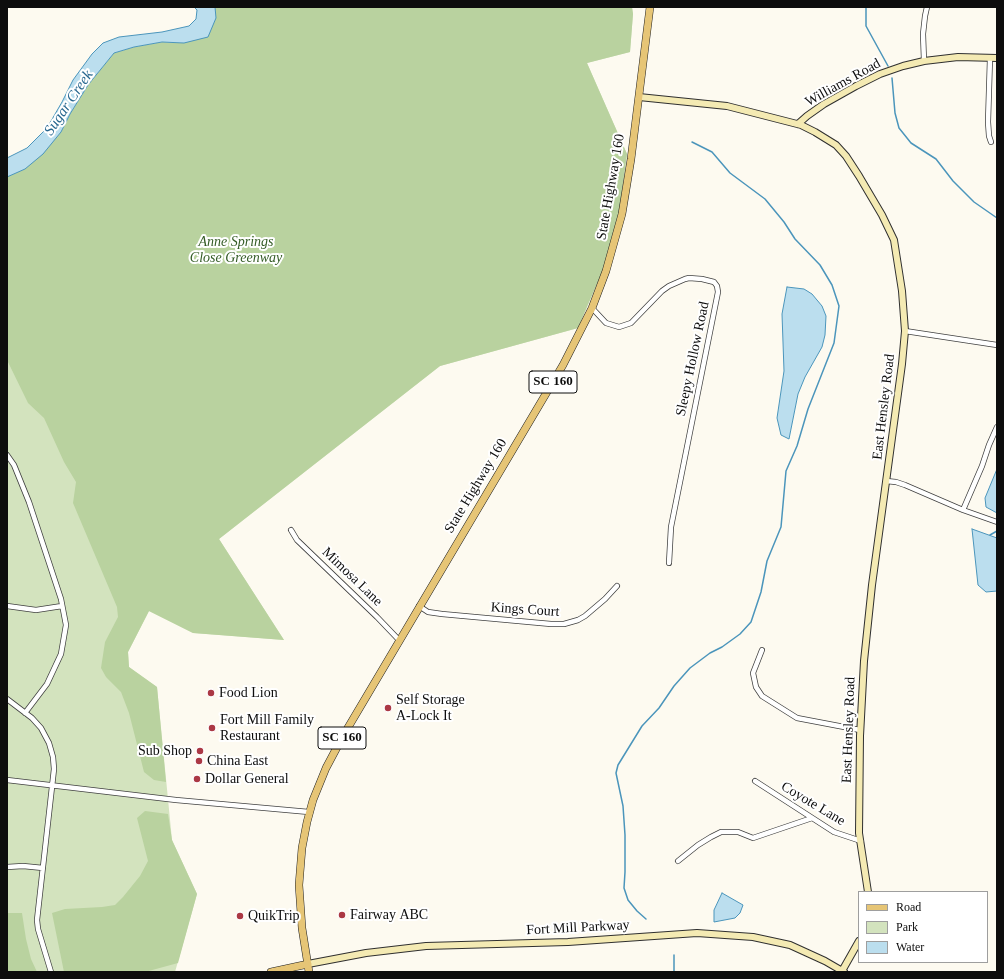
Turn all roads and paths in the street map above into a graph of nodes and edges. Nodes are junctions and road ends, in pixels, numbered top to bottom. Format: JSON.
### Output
{"nodes":[{"id":1,"x":650,"y":7,"type":"edge"},
{"id":2,"x":927,"y":7,"type":"edge"},
{"id":3,"x":990,"y":58,"type":"junction"},
{"id":4,"x":997,"y":58,"type":"edge"},
{"id":5,"x":924,"y":61,"type":"junction"},
{"id":6,"x":639,"y":97,"type":"junction"},
{"id":7,"x":798,"y":124,"type":"junction"},
{"id":8,"x":991,"y":142,"type":"dead end"},
{"id":9,"x":592,"y":308,"type":"junction"},
{"id":10,"x":905,"y":331,"type":"junction"},
{"id":11,"x":997,"y":345,"type":"edge"},
{"id":12,"x":997,"y":427,"type":"edge"},
{"id":13,"x":7,"y":455,"type":"edge"},
{"id":14,"x":886,"y":481,"type":"junction"},
{"id":15,"x":963,"y":510,"type":"junction"},
{"id":16,"x":997,"y":522,"type":"edge"},
{"id":17,"x":291,"y":530,"type":"dead end"},
{"id":18,"x":669,"y":563,"type":"dead end"},
{"id":19,"x":617,"y":586,"type":"dead end"},
{"id":20,"x":7,"y":606,"type":"edge"},
{"id":21,"x":62,"y":606,"type":"junction"},
{"id":22,"x":419,"y":606,"type":"junction"},
{"id":23,"x":399,"y":640,"type":"junction"},
{"id":24,"x":762,"y":650,"type":"dead end"},
{"id":25,"x":7,"y":700,"type":"edge"},
{"id":26,"x":25,"y":713,"type":"junction"},
{"id":27,"x":860,"y":730,"type":"junction"},
{"id":28,"x":7,"y":780,"type":"edge"},
{"id":29,"x":755,"y":781,"type":"dead end"},
{"id":30,"x":53,"y":784,"type":"junction"},
{"id":31,"x":309,"y":812,"type":"junction"},
{"id":32,"x":812,"y":818,"type":"junction"},
{"id":33,"x":861,"y":842,"type":"junction"},
{"id":34,"x":678,"y":860,"type":"dead end"},
{"id":35,"x":7,"y":867,"type":"edge"},
{"id":36,"x":43,"y":868,"type":"junction"},
{"id":37,"x":868,"y":891,"type":"edge"},
{"id":38,"x":858,"y":943,"type":"edge"},
{"id":39,"x":308,"y":964,"type":"junction"},
{"id":40,"x":50,"y":972,"type":"edge"},
{"id":41,"x":271,"y":972,"type":"edge"},
{"id":42,"x":309,"y":972,"type":"edge"},
{"id":43,"x":843,"y":972,"type":"edge"}],
"edges":[{"from":1,"to":6,"type":"main road","name":"State Highway 160","number":"SC 160"},
{"from":2,"to":5,"type":"street"},
{"from":3,"to":4,"type":"main road","name":"Williams Road"},
{"from":3,"to":5,"type":"main road","name":"Williams Road"},
{"from":3,"to":8,"type":"street"},
{"from":5,"to":7,"type":"main road","name":"Williams Road"},
{"from":6,"to":7,"type":"main road","name":"East Hensley Road"},
{"from":6,"to":9,"type":"main road","name":"State Highway 160","number":"SC 160"},
{"from":7,"to":10,"type":"main road","name":"East Hensley Road"},
{"from":9,"to":18,"type":"street","name":"Sleepy Hollow Road"},
{"from":9,"to":22,"type":"main road","name":"State Highway 160","number":"SC 160"},
{"from":10,"to":11,"type":"street"},
{"from":10,"to":14,"type":"main road","name":"East Hensley Road"},
{"from":12,"to":15,"type":"street"},
{"from":13,"to":21,"type":"street"},
{"from":14,"to":15,"type":"street"},
{"from":14,"to":27,"type":"main road","name":"East Hensley Road"},
{"from":15,"to":16,"type":"street"},
{"from":17,"to":23,"type":"street","name":"Mimosa Lane"},
{"from":19,"to":22,"type":"street","name":"Kings Court"},
{"from":20,"to":21,"type":"street"},
{"from":21,"to":26,"type":"street"},
{"from":22,"to":23,"type":"main road","name":"State Highway 160","number":"SC 160"},
{"from":23,"to":31,"type":"main road","name":"State Highway 160","number":"SC 160"},
{"from":24,"to":27,"type":"street"},
{"from":25,"to":26,"type":"street"},
{"from":26,"to":30,"type":"street"},
{"from":27,"to":33,"type":"main road","name":"East Hensley Road"},
{"from":28,"to":30,"type":"street"},
{"from":29,"to":32,"type":"street","name":"Coyote Lane"},
{"from":30,"to":31,"type":"street"},
{"from":30,"to":36,"type":"street"},
{"from":31,"to":39,"type":"main road","name":"State Highway 160","number":"SC 160"},
{"from":32,"to":33,"type":"street","name":"Coyote Lane"},
{"from":32,"to":34,"type":"street"},
{"from":33,"to":37,"type":"main road","name":"East Hensley Road"},
{"from":35,"to":36,"type":"street"},
{"from":36,"to":40,"type":"street"},
{"from":38,"to":43,"type":"main road"},
{"from":39,"to":41,"type":"main road"},
{"from":39,"to":42,"type":"main road","number":"SC 160"},
{"from":39,"to":43,"type":"main road","name":"Fort Mill Parkway"}]}
